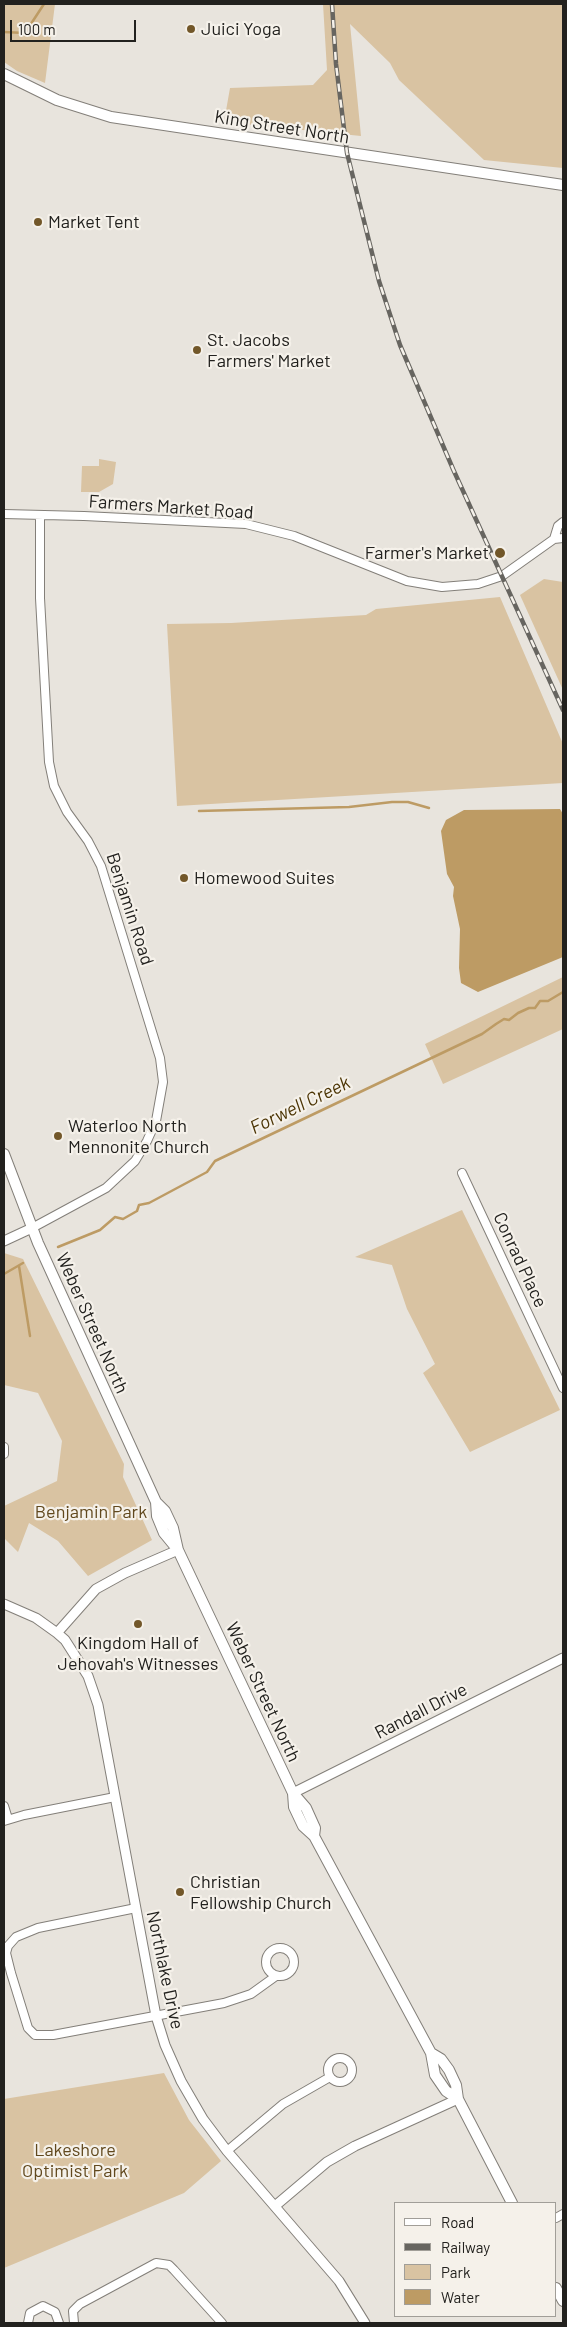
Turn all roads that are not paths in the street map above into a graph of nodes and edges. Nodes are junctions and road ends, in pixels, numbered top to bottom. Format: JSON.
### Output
{"nodes":[{"id":1,"x":4,"y":74,"type":"edge"},
{"id":2,"x":563,"y":185,"type":"edge"},
{"id":3,"x":4,"y":514,"type":"edge"},
{"id":4,"x":40,"y":515,"type":"junction"},
{"id":5,"x":563,"y":522,"type":"edge"},
{"id":6,"x":563,"y":538,"type":"edge"},
{"id":7,"x":554,"y":539,"type":"junction"},
{"id":8,"x":4,"y":1154,"type":"edge"},
{"id":9,"x":462,"y":1173,"type":"dead end"},
{"id":10,"x":32,"y":1228,"type":"junction"},
{"id":11,"x":4,"y":1241,"type":"edge"},
{"id":12,"x":563,"y":1388,"type":"edge"},
{"id":13,"x":4,"y":1447,"type":"edge"},
{"id":14,"x":4,"y":1454,"type":"edge"},
{"id":15,"x":178,"y":1550,"type":"junction"},
{"id":16,"x":4,"y":1604,"type":"edge"},
{"id":17,"x":57,"y":1633,"type":"junction"},
{"id":18,"x":563,"y":1658,"type":"edge"},
{"id":19,"x":293,"y":1793,"type":"junction"},
{"id":20,"x":115,"y":1797,"type":"junction"},
{"id":21,"x":4,"y":1806,"type":"edge"},
{"id":22,"x":6,"y":1820,"type":"edge"},
{"id":23,"x":136,"y":1908,"type":"junction"},
{"id":24,"x":276,"y":1976,"type":"dead end"},
{"id":25,"x":156,"y":2016,"type":"junction"},
{"id":26,"x":330,"y":2077,"type":"dead end"},
{"id":27,"x":458,"y":2099,"type":"junction"},
{"id":28,"x":227,"y":2151,"type":"junction"},
{"id":29,"x":511,"y":2202,"type":"edge"},
{"id":30,"x":275,"y":2206,"type":"junction"},
{"id":31,"x":557,"y":2290,"type":"edge"},
{"id":32,"x":563,"y":2302,"type":"edge"},
{"id":33,"x":59,"y":2321,"type":"edge"},
{"id":34,"x":73,"y":2321,"type":"edge"},
{"id":35,"x":28,"y":2323,"type":"edge"},
{"id":36,"x":222,"y":2323,"type":"edge"},
{"id":37,"x":365,"y":2323,"type":"edge"}],
"edges":[{"from":1,"to":2,"type":"main road","name":"King Street North"},
{"from":3,"to":4,"type":"street","name":"Farmers Market Road"},
{"from":4,"to":7,"type":"street","name":"Farmers Market Road"},
{"from":4,"to":10,"type":"street","name":"Benjamin Road"},
{"from":5,"to":7,"type":"street","name":"Farmers Market Road"},
{"from":6,"to":7,"type":"street","name":"Farmers Market Road"},
{"from":8,"to":10,"type":"main road","name":"Weber Street North"},
{"from":9,"to":12,"type":"street","name":"Conrad Place"},
{"from":10,"to":11,"type":"street","name":"Benjamin Road"},
{"from":10,"to":15,"type":"main road","name":"Weber Street North"},
{"from":13,"to":14,"type":"street"},
{"from":15,"to":17,"type":"street"},
{"from":15,"to":19,"type":"main road","name":"Weber Street North"},
{"from":16,"to":17,"type":"street","name":"Northlake Drive"},
{"from":17,"to":20,"type":"street","name":"Northlake Drive"},
{"from":18,"to":19,"type":"street","name":"Randall Drive"},
{"from":19,"to":27,"type":"main road","name":"Weber Street North"},
{"from":20,"to":22,"type":"street"},
{"from":20,"to":23,"type":"street","name":"Northlake Drive"},
{"from":21,"to":22,"type":"street"},
{"from":23,"to":25,"type":"street","name":"Northlake Drive"},
{"from":23,"to":25,"type":"street"},
{"from":24,"to":25,"type":"street"},
{"from":25,"to":28,"type":"street","name":"Northlake Drive"},
{"from":26,"to":28,"type":"street"},
{"from":27,"to":29,"type":"main road","name":"Weber Street North"},
{"from":27,"to":30,"type":"street"},
{"from":28,"to":30,"type":"street","name":"Northlake Drive"},
{"from":30,"to":37,"type":"street","name":"Northlake Drive"},
{"from":31,"to":32,"type":"main road"},
{"from":33,"to":34,"type":"street"},
{"from":33,"to":35,"type":"street"},
{"from":34,"to":36,"type":"street"}]}
